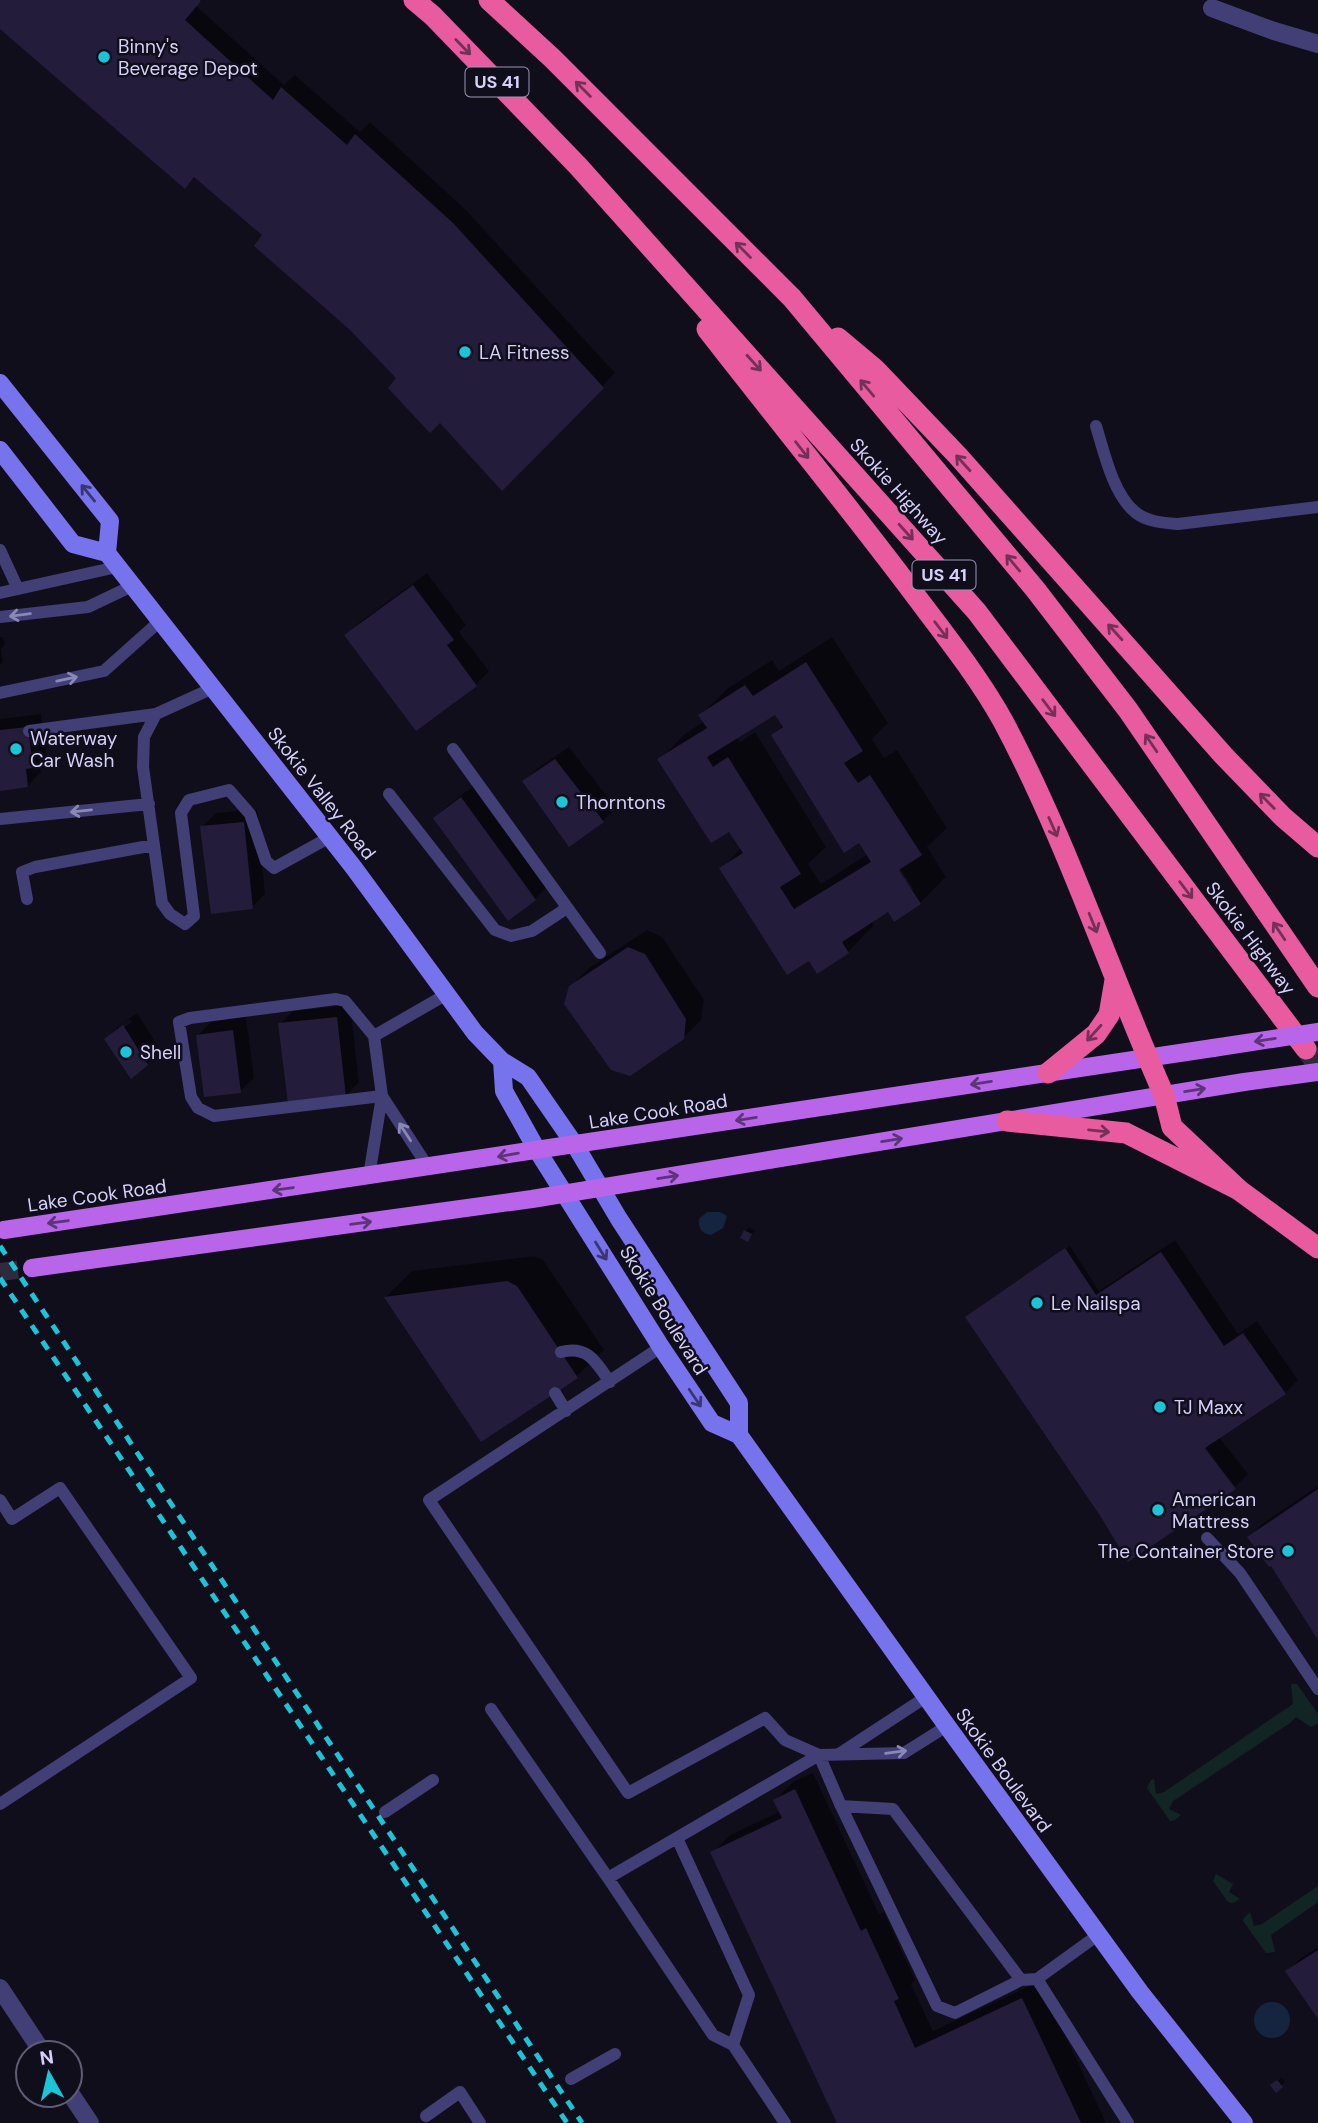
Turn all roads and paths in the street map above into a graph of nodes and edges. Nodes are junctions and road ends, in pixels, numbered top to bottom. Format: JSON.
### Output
{"nodes":[{"id":1,"x":414,"y":0,"type":"edge"},
{"id":2,"x":489,"y":0,"type":"edge"},
{"id":3,"x":1212,"y":8,"type":"dead end"},
{"id":4,"x":1318,"y":44,"type":"edge"},
{"id":5,"x":578,"y":166,"type":"junction"},
{"id":6,"x":792,"y":298,"type":"junction"},
{"id":7,"x":0,"y":383,"type":"edge"},
{"id":8,"x":1096,"y":426,"type":"dead end"},
{"id":9,"x":0,"y":450,"type":"edge"},
{"id":10,"x":1318,"y":507,"type":"edge"},
{"id":11,"x":0,"y":550,"type":"edge"},
{"id":12,"x":112,"y":560,"type":"junction"},
{"id":13,"x":132,"y":586,"type":"junction"},
{"id":14,"x":18,"y":589,"type":"junction"},
{"id":15,"x":0,"y":593,"type":"edge"},
{"id":16,"x":0,"y":617,"type":"edge"},
{"id":17,"x":160,"y":621,"type":"junction"},
{"id":18,"x":213,"y":688,"type":"junction"},
{"id":19,"x":0,"y":693,"type":"edge"},
{"id":20,"x":156,"y":714,"type":"junction"},
{"id":21,"x":29,"y":731,"type":"dead end"},
{"id":22,"x":453,"y":750,"type":"dead end"},
{"id":23,"x":389,"y":794,"type":"dead end"},
{"id":24,"x":149,"y":804,"type":"junction"},
{"id":25,"x":0,"y":819,"type":"edge"},
{"id":26,"x":330,"y":837,"type":"junction"},
{"id":27,"x":154,"y":845,"type":"junction"},
{"id":28,"x":1318,"y":847,"type":"edge"},
{"id":29,"x":27,"y":899,"type":"dead end"},
{"id":30,"x":567,"y":908,"type":"junction"},
{"id":31,"x":600,"y":953,"type":"dead end"},
{"id":32,"x":1115,"y":978,"type":"junction"},
{"id":33,"x":1318,"y":988,"type":"edge"},
{"id":34,"x":447,"y":994,"type":"junction"},
{"id":35,"x":374,"y":1036,"type":"junction"},
{"id":36,"x":1312,"y":1041,"type":"edge"},
{"id":37,"x":1148,"y":1058,"type":"junction"},
{"id":38,"x":502,"y":1061,"type":"junction"},
{"id":39,"x":1318,"y":1072,"type":"edge"},
{"id":40,"x":1048,"y":1073,"type":"junction"},
{"id":41,"x":1164,"y":1095,"type":"junction"},
{"id":42,"x":382,"y":1096,"type":"junction"},
{"id":43,"x":1007,"y":1121,"type":"junction"},
{"id":44,"x":575,"y":1145,"type":"junction"},
{"id":45,"x":537,"y":1150,"type":"junction"},
{"id":46,"x":428,"y":1167,"type":"junction"},
{"id":47,"x":369,"y":1176,"type":"junction"},
{"id":48,"x":600,"y":1188,"type":"junction"},
{"id":49,"x":1239,"y":1190,"type":"junction"},
{"id":50,"x":565,"y":1193,"type":"junction"},
{"id":51,"x":4,"y":1230,"type":"dead end"},
{"id":52,"x":1318,"y":1248,"type":"edge"},
{"id":53,"x":32,"y":1268,"type":"tunnel mouth"},
{"id":54,"x":661,"y":1347,"type":"junction"},
{"id":55,"x":561,"y":1352,"type":"dead end"},
{"id":56,"x":610,"y":1382,"type":"junction"},
{"id":57,"x":555,"y":1393,"type":"dead end"},
{"id":58,"x":566,"y":1410,"type":"junction"},
{"id":59,"x":739,"y":1435,"type":"junction"},
{"id":60,"x":0,"y":1500,"type":"edge"},
{"id":61,"x":1208,"y":1538,"type":"dead end"},
{"id":62,"x":1318,"y":1689,"type":"edge"},
{"id":63,"x":926,"y":1698,"type":"junction"},
{"id":64,"x":491,"y":1709,"type":"dead end"},
{"id":65,"x":947,"y":1726,"type":"junction"},
{"id":66,"x":839,"y":1754,"type":"junction"},
{"id":67,"x":819,"y":1755,"type":"junction"},
{"id":68,"x":433,"y":1780,"type":"dead end"},
{"id":69,"x":0,"y":1804,"type":"edge"},
{"id":70,"x":841,"y":1806,"type":"junction"},
{"id":71,"x":385,"y":1812,"type":"dead end"},
{"id":72,"x":677,"y":1838,"type":"junction"},
{"id":73,"x":608,"y":1878,"type":"junction"},
{"id":74,"x":1098,"y":1935,"type":"junction"},
{"id":75,"x":1037,"y":1979,"type":"junction"},
{"id":76,"x":1021,"y":1980,"type":"junction"},
{"id":77,"x":0,"y":1988,"type":"edge"},
{"id":78,"x":34,"y":2039,"type":"edge"},
{"id":79,"x":733,"y":2045,"type":"junction"},
{"id":80,"x":615,"y":2054,"type":"dead end"},
{"id":81,"x":571,"y":2079,"type":"dead end"},
{"id":82,"x":426,"y":2116,"type":"dead end"},
{"id":83,"x":480,"y":2123,"type":"edge"},
{"id":84,"x":785,"y":2123,"type":"edge"},
{"id":85,"x":1128,"y":2123,"type":"edge"},
{"id":86,"x":1244,"y":2123,"type":"edge"}],
"edges":[{"from":1,"to":5,"type":"highway","name":"Skokie Highway","number":"US 41","one_way":true},
{"from":6,"to":2,"type":"highway","name":"Skokie Highway","number":"US 41","one_way":true},
{"from":3,"to":4,"type":"street"},
{"from":5,"to":32,"type":"highway","one_way":true},
{"from":5,"to":36,"type":"highway","name":"Skokie Highway","number":"US 41","one_way":true},
{"from":28,"to":6,"type":"highway","one_way":true},
{"from":33,"to":6,"type":"highway","name":"Skokie Highway","number":"US 41","one_way":true},
{"from":12,"to":7,"type":"main road","one_way":true},
{"from":8,"to":10,"type":"lane"},
{"from":9,"to":12,"type":"main road"},
{"from":11,"to":14,"type":"lane"},
{"from":12,"to":13,"type":"main road","name":"Skokie Valley Road"},
{"from":12,"to":14,"type":"lane"},
{"from":13,"to":16,"type":"lane","one_way":true},
{"from":13,"to":17,"type":"main road","name":"Skokie Valley Road"},
{"from":14,"to":15,"type":"lane"},
{"from":17,"to":18,"type":"main road","name":"Skokie Valley Road"},
{"from":19,"to":17,"type":"lane","one_way":true},
{"from":18,"to":20,"type":"lane"},
{"from":18,"to":26,"type":"main road","name":"Skokie Valley Road"},
{"from":20,"to":21,"type":"lane"},
{"from":20,"to":24,"type":"lane"},
{"from":22,"to":30,"type":"lane"},
{"from":23,"to":30,"type":"lane"},
{"from":24,"to":25,"type":"lane","one_way":true},
{"from":24,"to":27,"type":"lane"},
{"from":26,"to":27,"type":"lane"},
{"from":26,"to":34,"type":"main road","name":"Skokie Valley Road"},
{"from":27,"to":29,"type":"lane"},
{"from":30,"to":31,"type":"lane"},
{"from":32,"to":37,"type":"highway"},
{"from":32,"to":40,"type":"highway","one_way":true},
{"from":34,"to":35,"type":"lane"},
{"from":34,"to":38,"type":"main road","name":"Skokie Valley Road"},
{"from":35,"to":42,"type":"lane"},
{"from":35,"to":42,"type":"lane"},
{"from":36,"to":37,"type":"main road","name":"Lake Cook Road","one_way":true,"bridge":true},
{"from":37,"to":40,"type":"main road","name":"Lake Cook Road"},
{"from":37,"to":41,"type":"highway"},
{"from":38,"to":44,"type":"main road","name":"Skokie Valley Road"},
{"from":38,"to":45,"type":"main road"},
{"from":41,"to":39,"type":"main road","one_way":true},
{"from":40,"to":44,"type":"main road","name":"Lake Cook Road","one_way":true},
{"from":41,"to":43,"type":"main road"},
{"from":41,"to":49,"type":"highway"},
{"from":46,"to":42,"type":"lane","one_way":true},
{"from":42,"to":47,"type":"lane"},
{"from":48,"to":43,"type":"main road","one_way":true},
{"from":43,"to":49,"type":"highway","one_way":true},
{"from":44,"to":45,"type":"main road","name":"Lake Cook Road"},
{"from":44,"to":48,"type":"main road","name":"Skokie Valley Road"},
{"from":45,"to":46,"type":"main road","name":"Lake Cook Road","one_way":true},
{"from":45,"to":50,"type":"main road"},
{"from":46,"to":47,"type":"main road","name":"Lake Cook Road"},
{"from":47,"to":51,"type":"main road","name":"Lake Cook Road","one_way":true},
{"from":48,"to":50,"type":"main road"},
{"from":48,"to":59,"type":"main road","name":"Skokie Boulevard"},
{"from":49,"to":52,"type":"highway"},
{"from":53,"to":50,"type":"main road","one_way":true},
{"from":50,"to":54,"type":"main road","name":"Skokie Boulevard","one_way":true},
{"from":54,"to":56,"type":"lane"},
{"from":54,"to":59,"type":"main road","name":"Skokie Boulevard","one_way":true},
{"from":55,"to":56,"type":"lane"},
{"from":56,"to":58,"type":"lane"},
{"from":57,"to":58,"type":"lane"},
{"from":58,"to":67,"type":"lane"},
{"from":59,"to":63,"type":"main road","name":"Skokie Boulevard"},
{"from":60,"to":69,"type":"lane"},
{"from":61,"to":62,"type":"lane"},
{"from":63,"to":65,"type":"main road","name":"Skokie Boulevard"},
{"from":63,"to":66,"type":"lane"},
{"from":64,"to":73,"type":"lane"},
{"from":66,"to":65,"type":"lane","one_way":true},
{"from":65,"to":74,"type":"main road","name":"Skokie Boulevard"},
{"from":66,"to":67,"type":"lane"},
{"from":67,"to":70,"type":"lane"},
{"from":67,"to":72,"type":"lane"},
{"from":68,"to":71,"type":"lane"},
{"from":70,"to":76,"type":"lane"},
{"from":70,"to":76,"type":"lane"},
{"from":72,"to":73,"type":"lane"},
{"from":72,"to":79,"type":"lane"},
{"from":73,"to":79,"type":"lane"},
{"from":74,"to":75,"type":"lane"},
{"from":74,"to":86,"type":"main road","name":"Skokie Boulevard"},
{"from":75,"to":76,"type":"lane"},
{"from":75,"to":85,"type":"lane"},
{"from":77,"to":78,"type":"street"},
{"from":79,"to":84,"type":"lane"},
{"from":80,"to":81,"type":"lane"},
{"from":82,"to":83,"type":"lane"}]}
